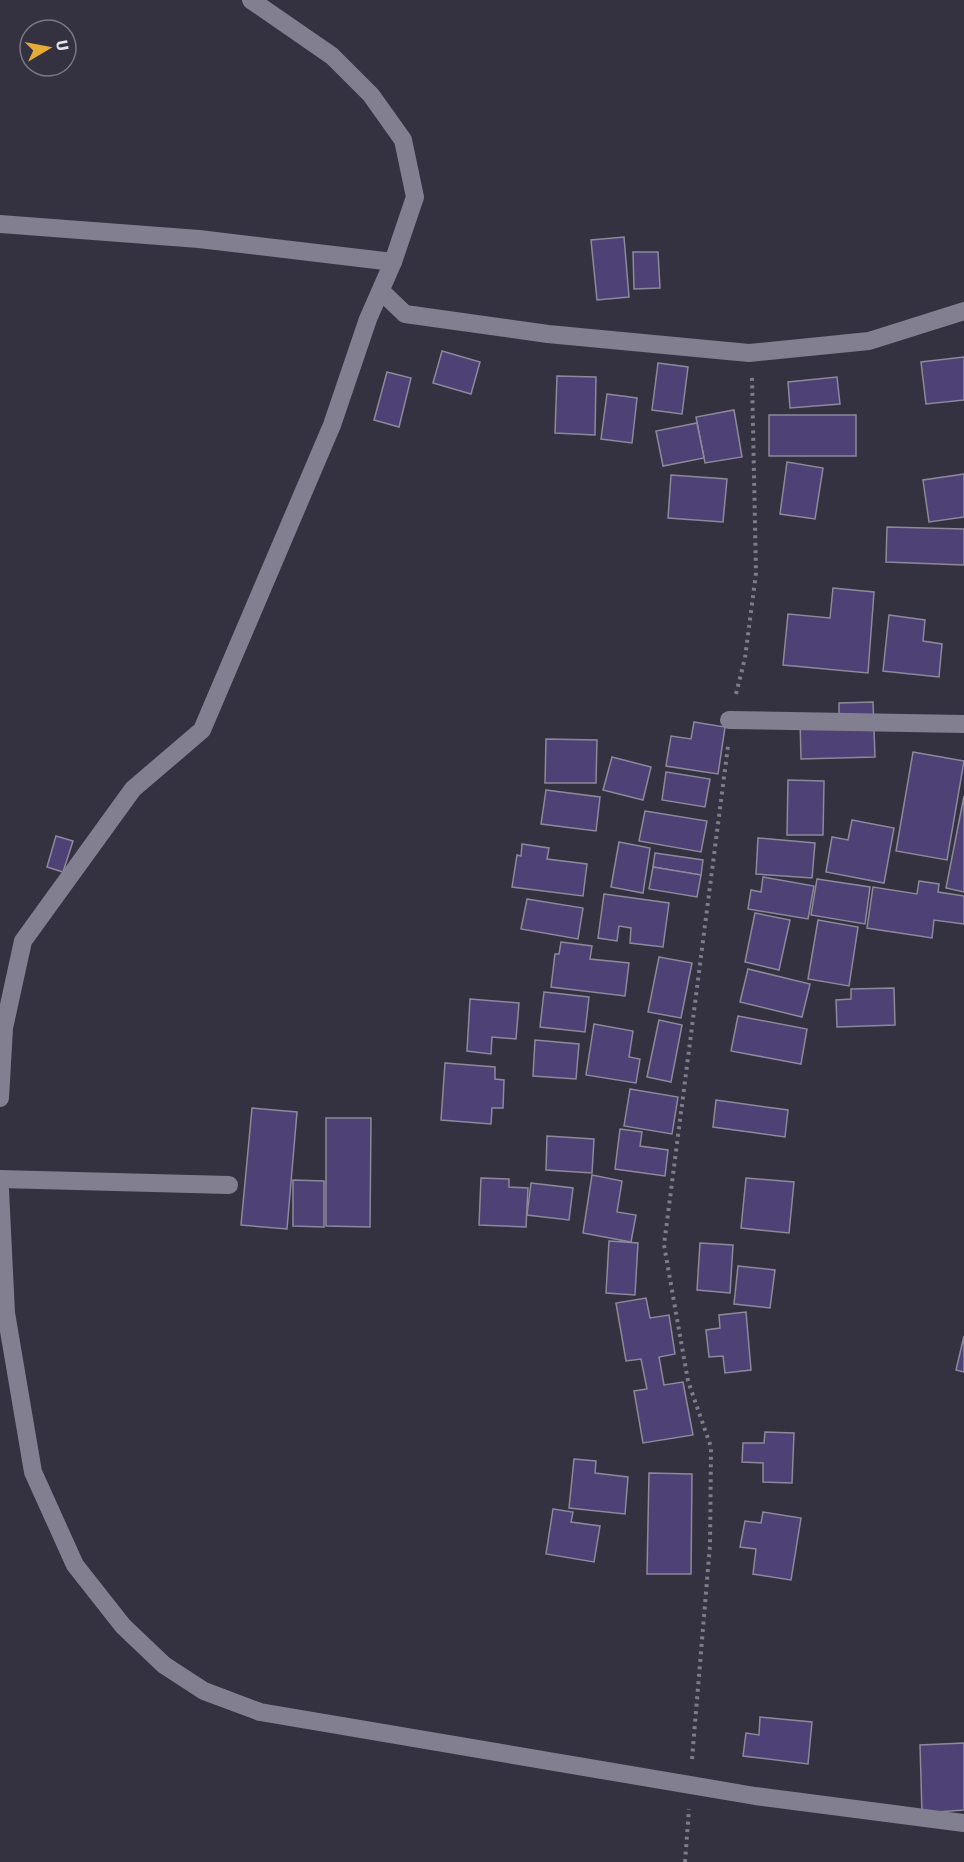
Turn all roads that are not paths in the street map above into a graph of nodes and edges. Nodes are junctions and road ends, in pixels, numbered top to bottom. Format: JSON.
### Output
{"nodes":[{"id":1,"x":251,"y":0,"type":"edge"},
{"id":2,"x":0,"y":224,"type":"edge"},
{"id":3,"x":393,"y":262,"type":"junction"},
{"id":4,"x":381,"y":291,"type":"junction"},
{"id":5,"x":961,"y":317,"type":"edge"},
{"id":6,"x":729,"y":720,"type":"road end"},
{"id":7,"x":964,"y":724,"type":"edge"},
{"id":8,"x":0,"y":1098,"type":"edge"},
{"id":9,"x":0,"y":1179,"type":"edge"},
{"id":10,"x":229,"y":1185,"type":"dead end"},
{"id":11,"x":0,"y":1190,"type":"edge"},
{"id":12,"x":964,"y":1823,"type":"edge"}],
"edges":[{"from":1,"to":3,"type":"street"},
{"from":2,"to":3,"type":"street"},
{"from":3,"to":4,"type":"street"},
{"from":4,"to":5,"type":"street"},
{"from":4,"to":8,"type":"street"},
{"from":6,"to":7,"type":"street"},
{"from":9,"to":10,"type":"street"},
{"from":11,"to":12,"type":"street"}]}
